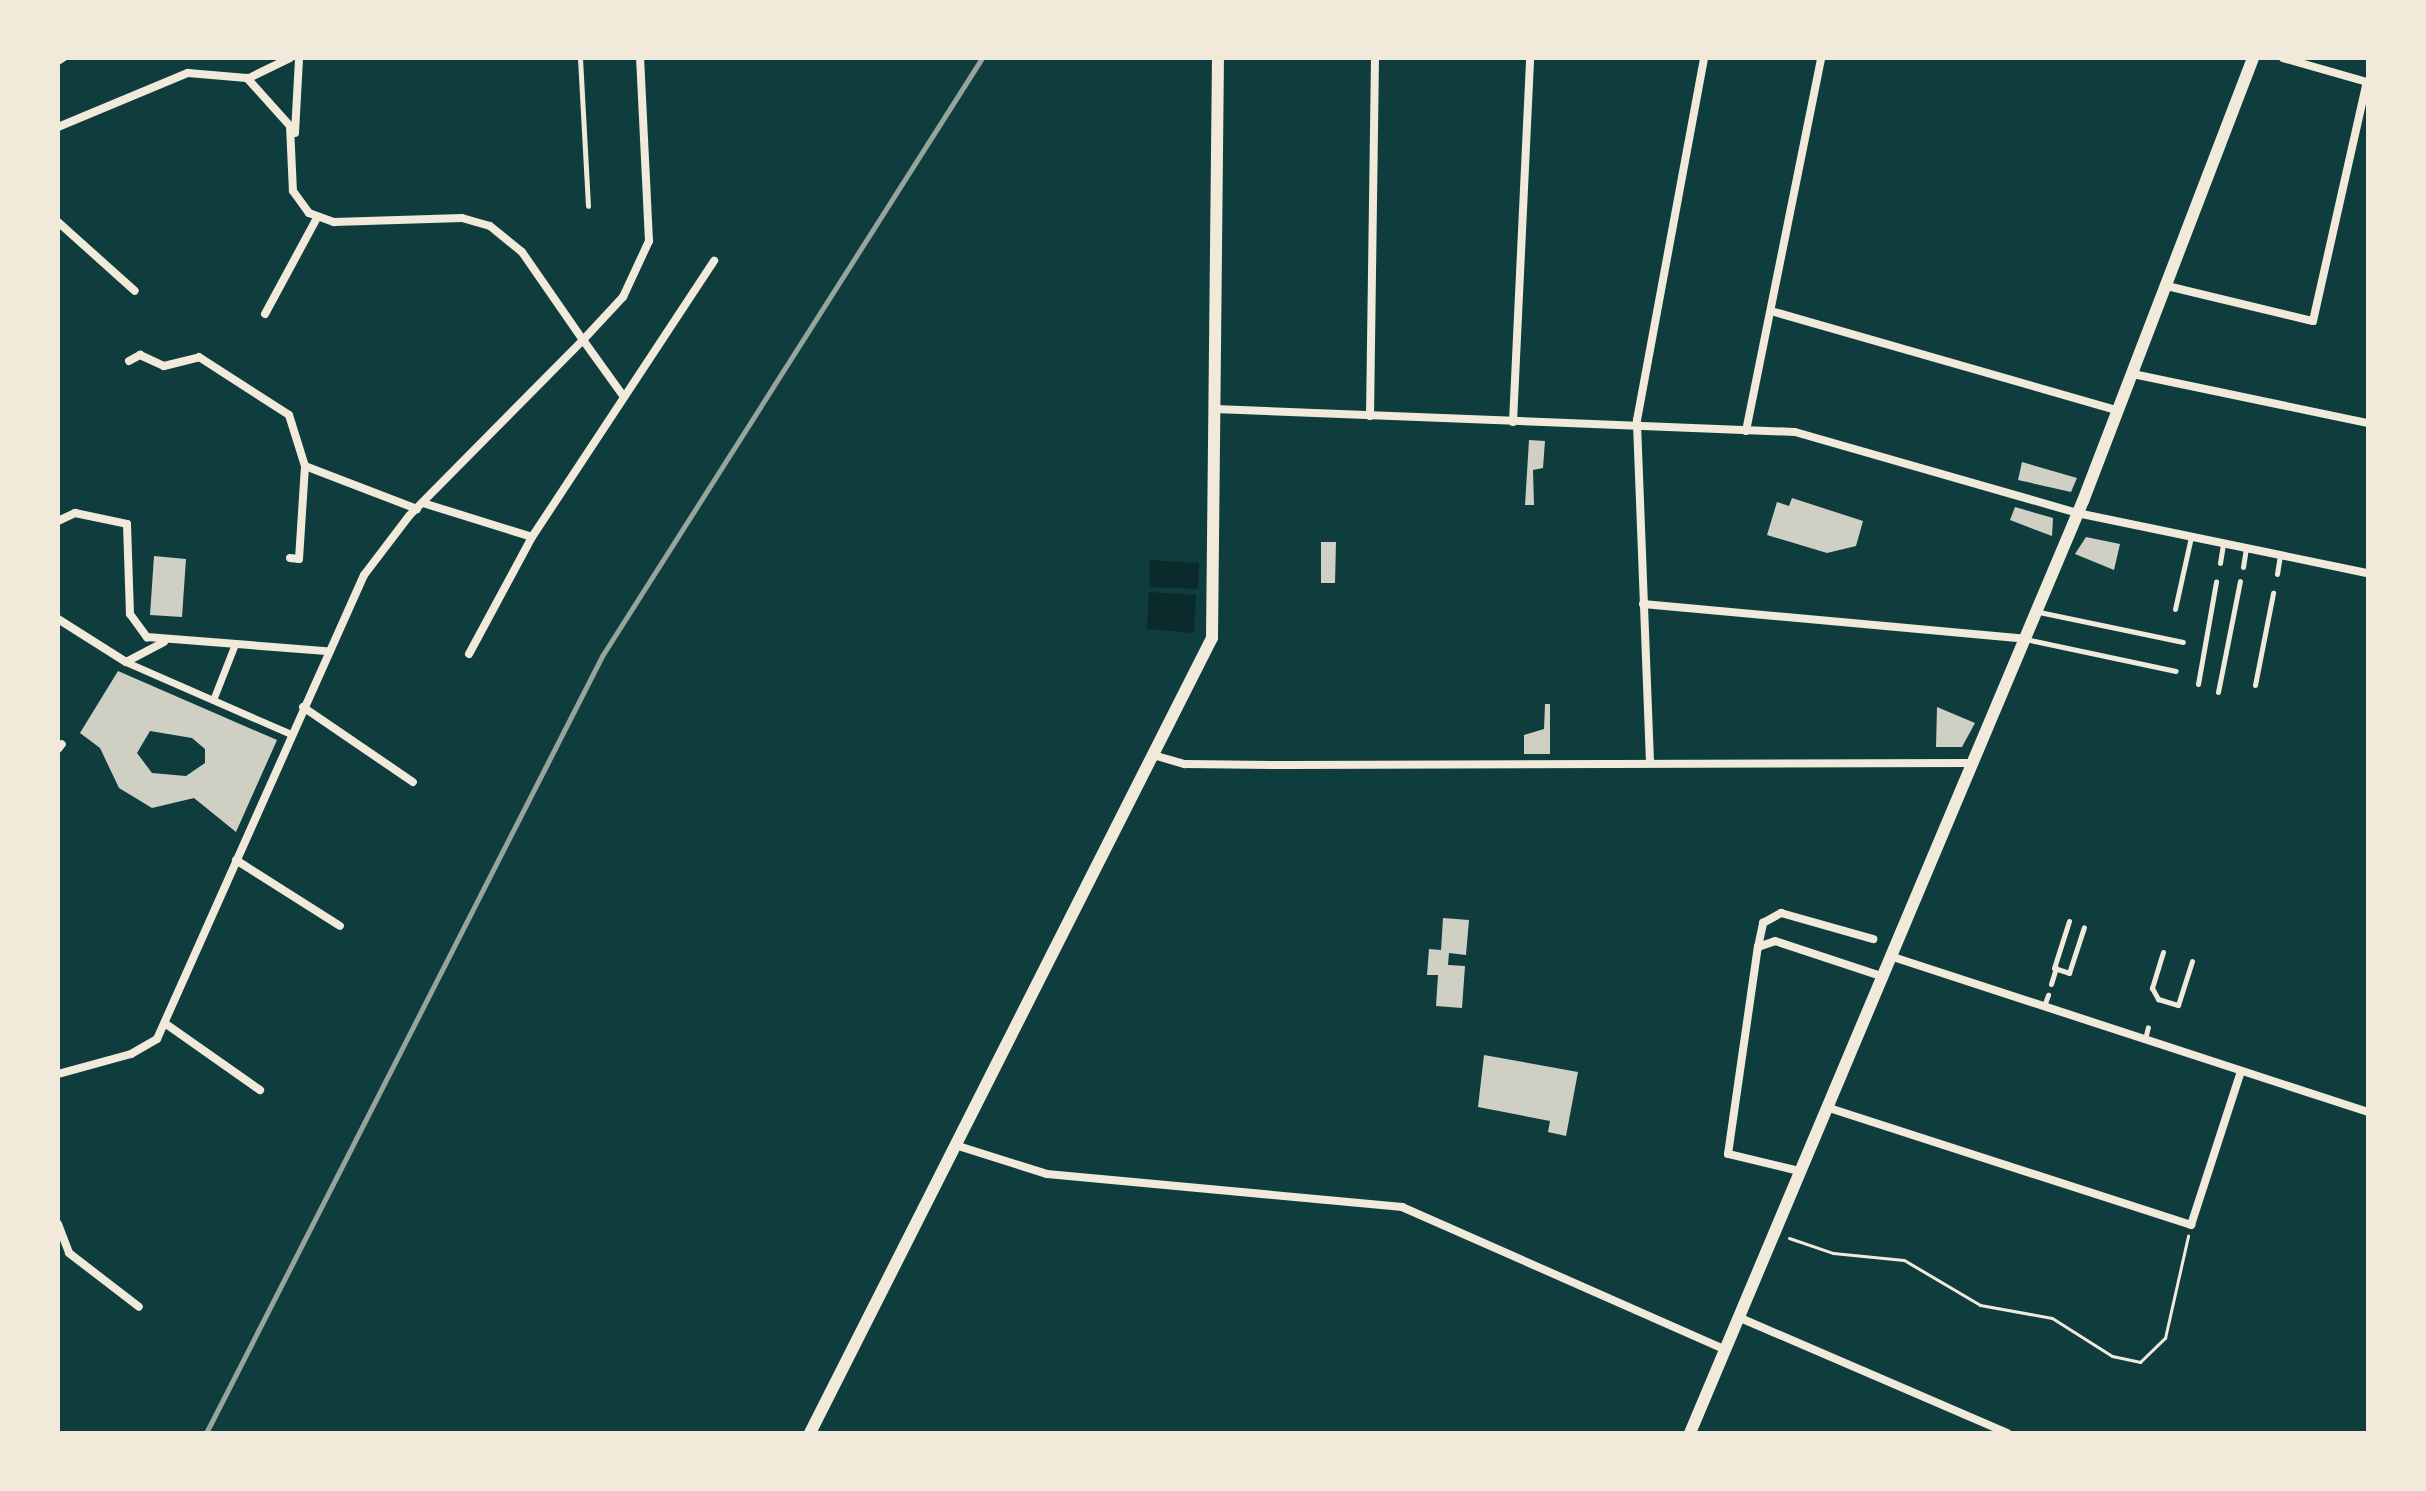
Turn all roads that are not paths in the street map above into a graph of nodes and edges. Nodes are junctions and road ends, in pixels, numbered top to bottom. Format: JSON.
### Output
{"nodes":[{"id":1,"x":64,"y":58,"type":"edge"},
{"id":2,"x":290,"y":58,"type":"edge"},
{"id":3,"x":299,"y":58,"type":"edge"},
{"id":4,"x":580,"y":58,"type":"edge"},
{"id":5,"x":640,"y":58,"type":"edge"},
{"id":6,"x":1218,"y":58,"type":"edge"},
{"id":7,"x":1375,"y":58,"type":"edge"},
{"id":8,"x":1530,"y":58,"type":"edge"},
{"id":9,"x":1704,"y":58,"type":"edge"},
{"id":10,"x":1821,"y":58,"type":"edge"},
{"id":11,"x":2253,"y":58,"type":"edge"},
{"id":12,"x":2283,"y":58,"type":"edge"},
{"id":13,"x":58,"y":62,"type":"edge"},
{"id":14,"x":247,"y":78,"type":"junction"},
{"id":15,"x":58,"y":127,"type":"edge"},
{"id":16,"x":295,"y":138,"type":"junction"},
{"id":17,"x":588,"y":206,"type":"dead end"},
{"id":18,"x":317,"y":218,"type":"junction"},
{"id":19,"x":58,"y":222,"type":"edge"},
{"id":20,"x":714,"y":261,"type":"dead end"},
{"id":21,"x":2167,"y":286,"type":"junction"},
{"id":22,"x":135,"y":291,"type":"dead end"},
{"id":23,"x":1771,"y":311,"type":"junction"},
{"id":24,"x":265,"y":314,"type":"dead end"},
{"id":25,"x":583,"y":340,"type":"junction"},
{"id":26,"x":129,"y":361,"type":"dead end"},
{"id":27,"x":2133,"y":374,"type":"junction"},
{"id":28,"x":624,"y":397,"type":"junction"},
{"id":29,"x":1215,"y":409,"type":"junction"},
{"id":30,"x":2119,"y":411,"type":"junction"},
{"id":31,"x":1370,"y":416,"type":"junction"},
{"id":32,"x":1513,"y":422,"type":"junction"},
{"id":33,"x":2368,"y":423,"type":"edge"},
{"id":34,"x":1638,"y":427,"type":"junction"},
{"id":35,"x":1746,"y":431,"type":"junction"},
{"id":36,"x":305,"y":466,"type":"junction"},
{"id":37,"x":420,"y":506,"type":"junction"},
{"id":38,"x":2077,"y":513,"type":"junction"},
{"id":39,"x":58,"y":521,"type":"edge"},
{"id":40,"x":2191,"y":536,"type":"junction"},
{"id":41,"x":532,"y":537,"type":"junction"},
{"id":42,"x":2223,"y":543,"type":"junction"},
{"id":43,"x":2246,"y":548,"type":"junction"},
{"id":44,"x":2280,"y":555,"type":"junction"},
{"id":45,"x":290,"y":558,"type":"dead end"},
{"id":46,"x":2220,"y":563,"type":"dead end"},
{"id":47,"x":2243,"y":567,"type":"dead end"},
{"id":48,"x":2368,"y":573,"type":"edge"},
{"id":49,"x":2277,"y":574,"type":"dead end"},
{"id":50,"x":2240,"y":581,"type":"dead end"},
{"id":51,"x":2216,"y":582,"type":"dead end"},
{"id":52,"x":2273,"y":593,"type":"dead end"},
{"id":53,"x":1643,"y":604,"type":"junction"},
{"id":54,"x":2175,"y":609,"type":"dead end"},
{"id":55,"x":2036,"y":612,"type":"junction"},
{"id":56,"x":58,"y":619,"type":"edge"},
{"id":57,"x":2025,"y":639,"type":"junction"},
{"id":58,"x":164,"y":642,"type":"junction"},
{"id":59,"x":2183,"y":642,"type":"dead end"},
{"id":60,"x":235,"y":644,"type":"junction"},
{"id":61,"x":326,"y":651,"type":"junction"},
{"id":62,"x":469,"y":654,"type":"dead end"},
{"id":63,"x":126,"y":662,"type":"junction"},
{"id":64,"x":2176,"y":671,"type":"dead end"},
{"id":65,"x":2198,"y":684,"type":"dead end"},
{"id":66,"x":2255,"y":685,"type":"dead end"},
{"id":67,"x":2218,"y":692,"type":"dead end"},
{"id":68,"x":213,"y":700,"type":"junction"},
{"id":69,"x":303,"y":707,"type":"junction"},
{"id":70,"x":291,"y":734,"type":"junction"},
{"id":71,"x":1153,"y":755,"type":"junction"},
{"id":72,"x":1650,"y":762,"type":"junction"},
{"id":73,"x":1971,"y":763,"type":"junction"},
{"id":74,"x":413,"y":782,"type":"dead end"},
{"id":75,"x":236,"y":860,"type":"junction"},
{"id":76,"x":2069,"y":921,"type":"dead end"},
{"id":77,"x":340,"y":926,"type":"dead end"},
{"id":78,"x":2084,"y":927,"type":"dead end"},
{"id":79,"x":1873,"y":939,"type":"dead end"},
{"id":80,"x":1758,"y":947,"type":"junction"},
{"id":81,"x":2163,"y":952,"type":"dead end"},
{"id":82,"x":1890,"y":956,"type":"junction"},
{"id":83,"x":2192,"y":961,"type":"dead end"},
{"id":84,"x":2056,"y":968,"type":"junction"},
{"id":85,"x":1881,"y":976,"type":"junction"},
{"id":86,"x":2051,"y":984,"type":"dead end"},
{"id":87,"x":2048,"y":995,"type":"dead end"},
{"id":88,"x":2044,"y":1007,"type":"junction"},
{"id":89,"x":166,"y":1024,"type":"junction"},
{"id":90,"x":2148,"y":1027,"type":"dead end"},
{"id":91,"x":2144,"y":1040,"type":"junction"},
{"id":92,"x":2241,"y":1071,"type":"junction"},
{"id":93,"x":58,"y":1074,"type":"edge"},
{"id":94,"x":260,"y":1090,"type":"dead end"},
{"id":95,"x":1826,"y":1107,"type":"junction"},
{"id":96,"x":2368,"y":1112,"type":"edge"},
{"id":97,"x":955,"y":1145,"type":"junction"},
{"id":98,"x":1799,"y":1171,"type":"junction"},
{"id":99,"x":58,"y":1224,"type":"edge"},
{"id":100,"x":139,"y":1307,"type":"dead end"},
{"id":101,"x":1738,"y":1317,"type":"junction"},
{"id":102,"x":1724,"y":1349,"type":"junction"},
{"id":103,"x":810,"y":1433,"type":"edge"},
{"id":104,"x":1690,"y":1433,"type":"edge"},
{"id":105,"x":2007,"y":1433,"type":"edge"}],
"edges":[{"from":1,"to":13,"type":"lane"},
{"from":2,"to":14,"type":"street"},
{"from":3,"to":16,"type":"street"},
{"from":4,"to":17,"type":"lane"},
{"from":5,"to":25,"type":"street"},
{"from":6,"to":29,"type":"street"},
{"from":7,"to":31,"type":"street"},
{"from":8,"to":32,"type":"street"},
{"from":9,"to":34,"type":"street"},
{"from":10,"to":23,"type":"street"},
{"from":11,"to":21,"type":"street"},
{"from":12,"to":21,"type":"street"},
{"from":14,"to":15,"type":"street"},
{"from":14,"to":16,"type":"street"},
{"from":16,"to":18,"type":"street"},
{"from":18,"to":24,"type":"street"},
{"from":18,"to":25,"type":"street"},
{"from":19,"to":22,"type":"street"},
{"from":20,"to":28,"type":"street"},
{"from":21,"to":27,"type":"street"},
{"from":23,"to":30,"type":"street"},
{"from":23,"to":35,"type":"street"},
{"from":25,"to":28,"type":"street"},
{"from":25,"to":37,"type":"street"},
{"from":26,"to":36,"type":"street"},
{"from":27,"to":30,"type":"street"},
{"from":27,"to":33,"type":"street"},
{"from":28,"to":41,"type":"street"},
{"from":29,"to":31,"type":"street"},
{"from":29,"to":71,"type":"street"},
{"from":30,"to":38,"type":"street"},
{"from":31,"to":32,"type":"street"},
{"from":32,"to":34,"type":"street"},
{"from":34,"to":35,"type":"street"},
{"from":34,"to":53,"type":"street"},
{"from":35,"to":38,"type":"street"},
{"from":36,"to":37,"type":"street"},
{"from":36,"to":45,"type":"street"},
{"from":37,"to":41,"type":"street"},
{"from":37,"to":61,"type":"street"},
{"from":38,"to":40,"type":"street"},
{"from":38,"to":55,"type":"street"},
{"from":39,"to":58,"type":"street"},
{"from":40,"to":42,"type":"street"},
{"from":40,"to":54,"type":"lane"},
{"from":41,"to":62,"type":"street"},
{"from":42,"to":43,"type":"street"},
{"from":42,"to":46,"type":"lane"},
{"from":43,"to":44,"type":"street"},
{"from":43,"to":47,"type":"lane"},
{"from":44,"to":48,"type":"street"},
{"from":44,"to":49,"type":"lane"},
{"from":50,"to":67,"type":"lane"},
{"from":51,"to":65,"type":"lane"},
{"from":52,"to":66,"type":"lane"},
{"from":53,"to":57,"type":"street"},
{"from":53,"to":72,"type":"street"},
{"from":55,"to":57,"type":"street"},
{"from":55,"to":59,"type":"lane"},
{"from":56,"to":63,"type":"street"},
{"from":57,"to":64,"type":"lane"},
{"from":57,"to":73,"type":"street"},
{"from":58,"to":60,"type":"street"},
{"from":58,"to":63,"type":"street"},
{"from":60,"to":61,"type":"street"},
{"from":60,"to":68,"type":"street"},
{"from":61,"to":69,"type":"street"},
{"from":63,"to":68,"type":"street"},
{"from":68,"to":70,"type":"street"},
{"from":69,"to":70,"type":"street"},
{"from":69,"to":74,"type":"street"},
{"from":70,"to":75,"type":"street"},
{"from":71,"to":72,"type":"street"},
{"from":71,"to":97,"type":"street"},
{"from":72,"to":73,"type":"street"},
{"from":73,"to":82,"type":"street"},
{"from":75,"to":77,"type":"street"},
{"from":75,"to":89,"type":"street"},
{"from":76,"to":84,"type":"lane"},
{"from":78,"to":84,"type":"lane"},
{"from":79,"to":80,"type":"street"},
{"from":80,"to":85,"type":"street"},
{"from":80,"to":98,"type":"street"},
{"from":81,"to":83,"type":"lane"},
{"from":82,"to":85,"type":"street"},
{"from":82,"to":88,"type":"street"},
{"from":84,"to":86,"type":"lane"},
{"from":85,"to":95,"type":"street"},
{"from":87,"to":88,"type":"lane"},
{"from":88,"to":91,"type":"street"},
{"from":89,"to":93,"type":"street"},
{"from":89,"to":94,"type":"street"},
{"from":90,"to":91,"type":"lane"},
{"from":91,"to":92,"type":"street"},
{"from":92,"to":95,"type":"street"},
{"from":92,"to":96,"type":"street"},
{"from":95,"to":98,"type":"street"},
{"from":97,"to":102,"type":"street"},
{"from":97,"to":103,"type":"street"},
{"from":98,"to":101,"type":"street"},
{"from":99,"to":100,"type":"street"},
{"from":101,"to":102,"type":"street"},
{"from":101,"to":105,"type":"street"},
{"from":102,"to":104,"type":"street"}]}
